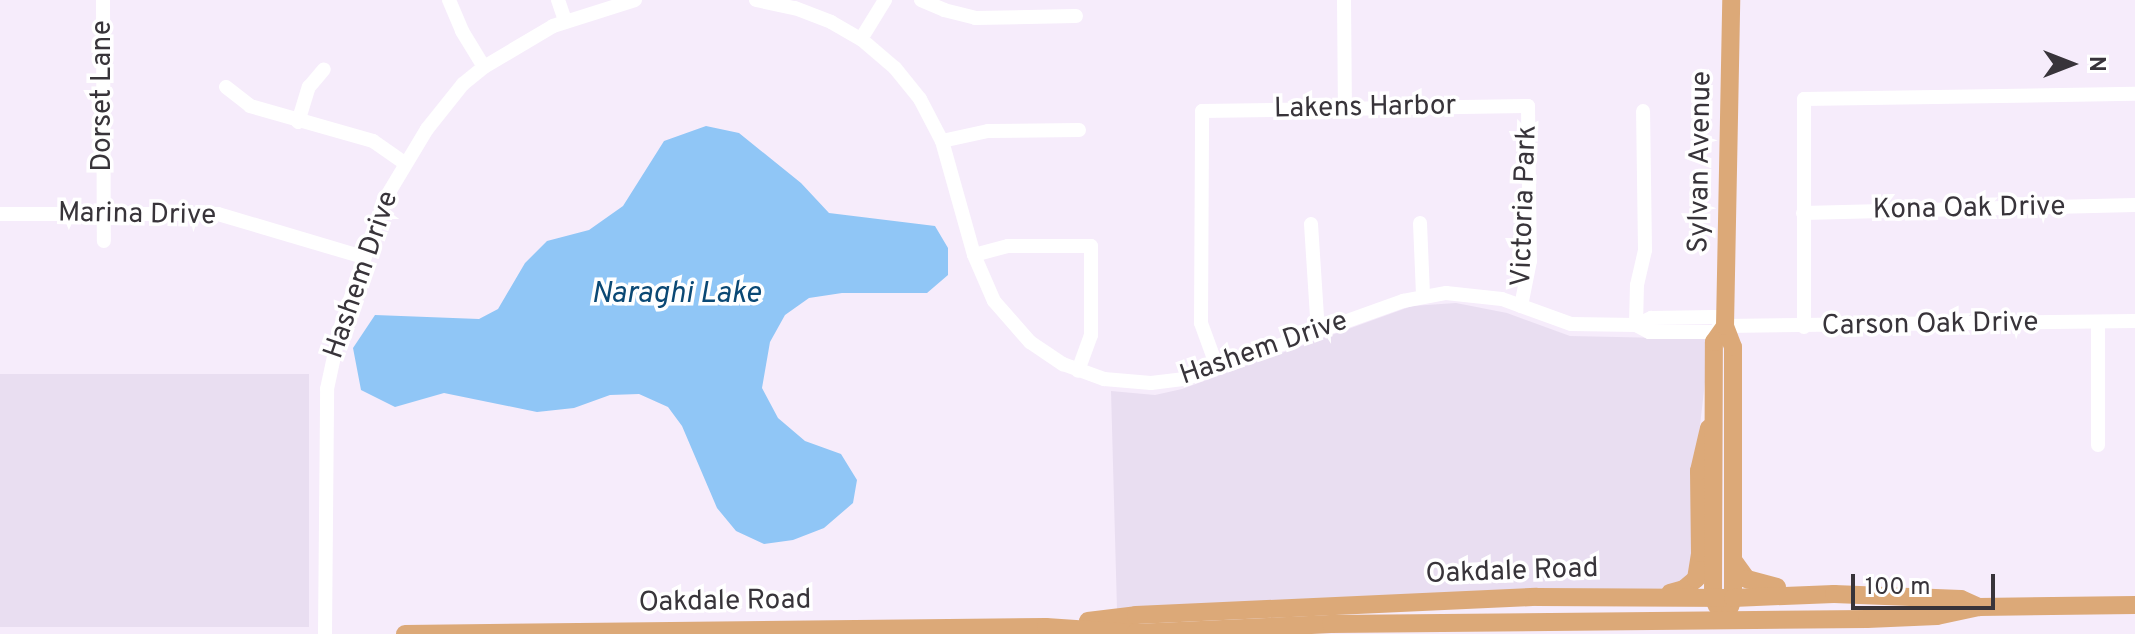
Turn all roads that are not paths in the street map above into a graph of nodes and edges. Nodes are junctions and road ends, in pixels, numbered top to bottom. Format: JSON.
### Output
{"nodes":[{"id":1,"x":103,"y":0,"type":"edge"},
{"id":2,"x":449,"y":0,"type":"edge"},
{"id":3,"x":558,"y":0,"type":"edge"},
{"id":4,"x":635,"y":0,"type":"edge"},
{"id":5,"x":885,"y":0,"type":"edge"},
{"id":6,"x":921,"y":0,"type":"edge"},
{"id":7,"x":1344,"y":0,"type":"edge"},
{"id":8,"x":1731,"y":0,"type":"edge"},
{"id":9,"x":764,"y":1,"type":"edge"},
{"id":10,"x":1076,"y":16,"type":"dead end"},
{"id":11,"x":565,"y":20,"type":"junction"},
{"id":12,"x":861,"y":39,"type":"junction"},
{"id":13,"x":484,"y":67,"type":"junction"},
{"id":14,"x":324,"y":69,"type":"dead end"},
{"id":15,"x":226,"y":87,"type":"dead end"},
{"id":16,"x":2135,"y":94,"type":"edge"},
{"id":17,"x":1528,"y":106,"type":"joint"},
{"id":18,"x":1345,"y":109,"type":"junction"},
{"id":19,"x":1643,"y":111,"type":"dead end"},
{"id":20,"x":298,"y":122,"type":"junction"},
{"id":21,"x":1079,"y":130,"type":"dead end"},
{"id":22,"x":942,"y":141,"type":"junction"},
{"id":23,"x":404,"y":163,"type":"junction"},
{"id":24,"x":2135,"y":205,"type":"edge"},
{"id":25,"x":103,"y":213,"type":"junction"},
{"id":26,"x":1803,"y":213,"type":"junction"},
{"id":27,"x":0,"y":214,"type":"edge"},
{"id":28,"x":1420,"y":223,"type":"dead end"},
{"id":29,"x":1311,"y":224,"type":"dead end"},
{"id":30,"x":104,"y":241,"type":"dead end"},
{"id":31,"x":974,"y":255,"type":"junction"},
{"id":32,"x":363,"y":257,"type":"junction"},
{"id":33,"x":1423,"y":296,"type":"junction"},
{"id":34,"x":1521,"y":306,"type":"junction"},
{"id":35,"x":2135,"y":321,"type":"edge"},
{"id":36,"x":2098,"y":322,"type":"junction"},
{"id":37,"x":1636,"y":325,"type":"junction"},
{"id":38,"x":1725,"y":326,"type":"junction"},
{"id":39,"x":1804,"y":327,"type":"junction"},
{"id":40,"x":1318,"y":331,"type":"junction"},
{"id":41,"x":1217,"y":367,"type":"junction"},
{"id":42,"x":1078,"y":371,"type":"junction"},
{"id":43,"x":1713,"y":418,"type":"junction"},
{"id":44,"x":2098,"y":445,"type":"dead end"},
{"id":45,"x":1733,"y":560,"type":"junction"},
{"id":46,"x":1807,"y":594,"type":"junction"},
{"id":47,"x":1663,"y":596,"type":"junction"},
{"id":48,"x":1713,"y":597,"type":"junction"},
{"id":49,"x":1733,"y":598,"type":"junction"},
{"id":50,"x":1937,"y":598,"type":"junction"},
{"id":51,"x":2135,"y":605,"type":"edge"},
{"id":52,"x":1979,"y":607,"type":"junction"},
{"id":53,"x":1242,"y":610,"type":"junction"},
{"id":54,"x":1867,"y":619,"type":"junction"},
{"id":55,"x":1046,"y":627,"type":"junction"},
{"id":56,"x":1435,"y":628,"type":"edge"},
{"id":57,"x":1725,"y":628,"type":"edge"},
{"id":58,"x":858,"y":631,"type":"edge"},
{"id":59,"x":1135,"y":633,"type":"edge"},
{"id":60,"x":325,"y":634,"type":"edge"},
{"id":61,"x":405,"y":634,"type":"edge"}],
"edges":[{"from":1,"to":25,"type":"street","name":"Dorset Lane"},
{"from":2,"to":13,"type":"street"},
{"from":3,"to":11,"type":"street"},
{"from":4,"to":11,"type":"street","name":"Hashem Drive"},
{"from":5,"to":12,"type":"street"},
{"from":6,"to":10,"type":"street"},
{"from":7,"to":18,"type":"street"},
{"from":8,"to":38,"type":"main road","name":"Sylvan Avenue"},
{"from":9,"to":12,"type":"street","name":"Hashem Drive"},
{"from":11,"to":13,"type":"street","name":"Hashem Drive"},
{"from":12,"to":22,"type":"street","name":"Hashem Drive"},
{"from":13,"to":23,"type":"street","name":"Hashem Drive"},
{"from":14,"to":20,"type":"street"},
{"from":15,"to":20,"type":"street"},
{"from":16,"to":26,"type":"street"},
{"from":17,"to":18,"type":"street","name":"Lakens Harbor"},
{"from":17,"to":34,"type":"street","name":"Victoria Park"},
{"from":18,"to":41,"type":"street","name":"Lakens Harbor"},
{"from":19,"to":37,"type":"street"},
{"from":20,"to":23,"type":"street"},
{"from":21,"to":22,"type":"street"},
{"from":22,"to":31,"type":"street","name":"Hashem Drive"},
{"from":23,"to":32,"type":"street","name":"Hashem Drive"},
{"from":24,"to":26,"type":"street","name":"Kona Oak Drive"},
{"from":25,"to":27,"type":"street","name":"Marina Drive"},
{"from":25,"to":30,"type":"street","name":"Dorset Lane"},
{"from":25,"to":32,"type":"street","name":"Marina Drive"},
{"from":26,"to":39,"type":"street"},
{"from":28,"to":33,"type":"street"},
{"from":29,"to":40,"type":"street"},
{"from":31,"to":42,"type":"street","name":"Hashem Drive"},
{"from":31,"to":42,"type":"street"},
{"from":32,"to":60,"type":"street","name":"Hashem Drive"},
{"from":33,"to":34,"type":"street","name":"Hashem Drive"},
{"from":33,"to":40,"type":"street","name":"Hashem Drive"},
{"from":34,"to":37,"type":"street","name":"Hashem Drive"},
{"from":35,"to":36,"type":"street","name":"Carson Oak Drive"},
{"from":36,"to":39,"type":"street","name":"Carson Oak Drive"},
{"from":36,"to":44,"type":"street"},
{"from":37,"to":38,"type":"street","name":"Carson Oak Drive"},
{"from":38,"to":39,"type":"street","name":"Carson Oak Drive"},
{"from":38,"to":43,"type":"main road","name":"Sylvan Avenue"},
{"from":38,"to":45,"type":"main road","name":"Sylvan Avenue"},
{"from":40,"to":41,"type":"street","name":"Hashem Drive"},
{"from":41,"to":42,"type":"street","name":"Hashem Drive"},
{"from":43,"to":47,"type":"main road"},
{"from":43,"to":48,"type":"main road","name":"Sylvan Avenue"},
{"from":45,"to":46,"type":"main road"},
{"from":45,"to":49,"type":"main road","name":"Sylvan Avenue"},
{"from":46,"to":49,"type":"main road","name":"Oakdale Road"},
{"from":46,"to":50,"type":"main road","name":"Oakdale Road"},
{"from":47,"to":48,"type":"main road","name":"Oakdale Road"},
{"from":47,"to":53,"type":"main road","name":"Oakdale Road"},
{"from":48,"to":49,"type":"main road","name":"Oakdale Road"},
{"from":48,"to":57,"type":"main road","name":"Sylvan Avenue"},
{"from":49,"to":57,"type":"main road","name":"Sylvan Avenue"},
{"from":50,"to":52,"type":"main road","name":"Oakdale Road"},
{"from":50,"to":54,"type":"main road"},
{"from":51,"to":52,"type":"main road","name":"Oakdale Road"},
{"from":52,"to":54,"type":"main road","name":"Oakdale Road"},
{"from":53,"to":55,"type":"main road","name":"Oakdale Road"},
{"from":53,"to":59,"type":"main road"},
{"from":54,"to":57,"type":"main road","name":"Oakdale Road"},
{"from":55,"to":58,"type":"main road","name":"Oakdale Road"},
{"from":55,"to":59,"type":"main road","name":"Oakdale Road"},
{"from":56,"to":57,"type":"main road","name":"Oakdale Road"},
{"from":56,"to":59,"type":"main road","name":"Oakdale Road"},
{"from":58,"to":61,"type":"main road","name":"Oakdale Road"}]}
